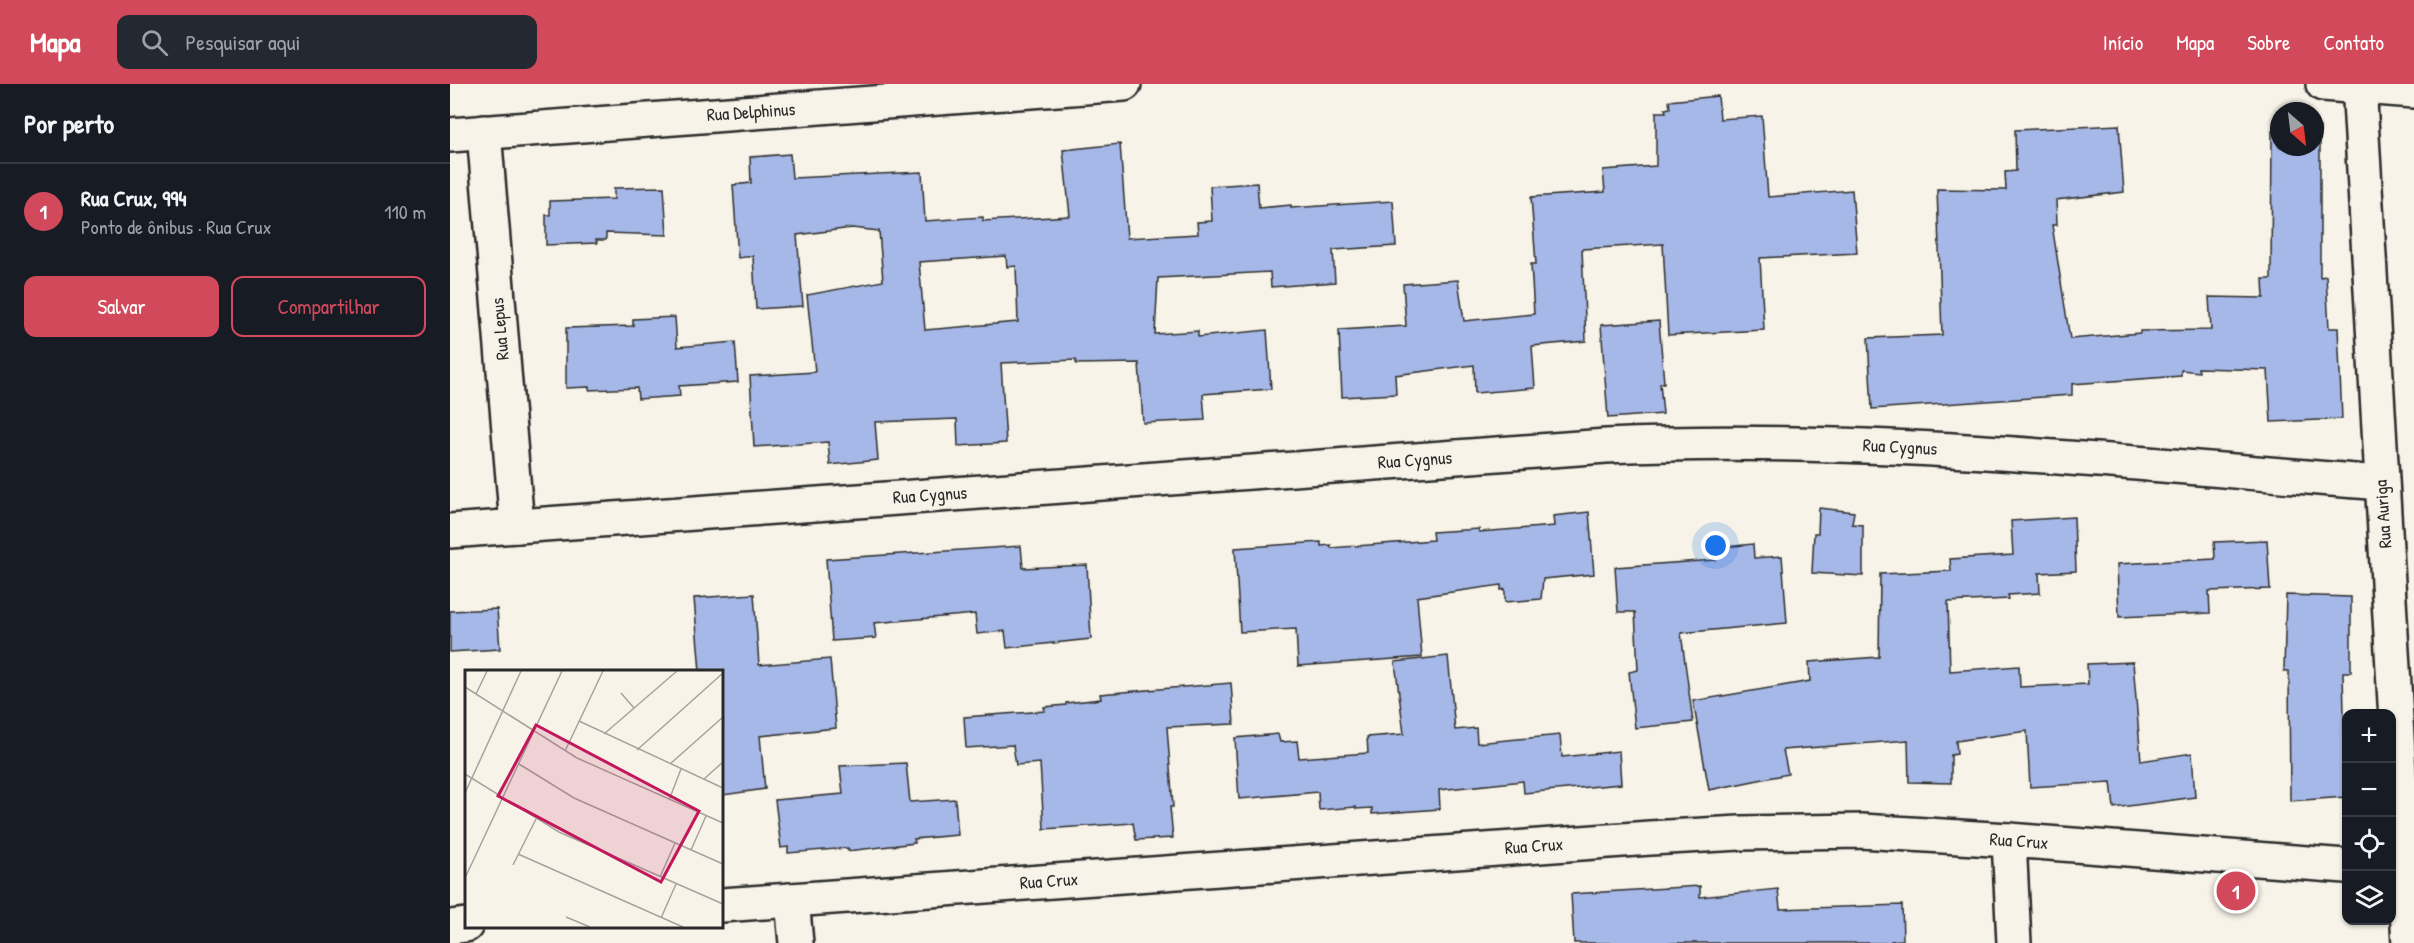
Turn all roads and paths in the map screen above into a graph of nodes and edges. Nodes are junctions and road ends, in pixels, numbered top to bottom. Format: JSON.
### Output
{"nodes":[{"id":1,"x":1124,"y":84,"type":"edge"},
{"id":2,"x":2323,"y":84,"type":"edge"},
{"id":3,"x":2359,"y":85,"type":"edge"},
{"id":4,"x":2414,"y":91,"type":"edge"},
{"id":5,"x":484,"y":132,"type":"junction"},
{"id":6,"x":450,"y":135,"type":"edge"},
{"id":7,"x":2381,"y":483,"type":"junction"},
{"id":8,"x":517,"y":526,"type":"junction"},
{"id":9,"x":450,"y":531,"type":"edge"},
{"id":10,"x":2009,"y":840,"type":"junction"},
{"id":11,"x":2342,"y":866,"type":"edge"},
{"id":12,"x":2404,"y":870,"type":"edge"},
{"id":13,"x":792,"y":900,"type":"junction"},
{"id":14,"x":723,"y":905,"type":"edge"},
{"id":15,"x":465,"y":926,"type":"edge"},
{"id":16,"x":450,"y":927,"type":"edge"},
{"id":17,"x":796,"y":943,"type":"edge"},
{"id":18,"x":2014,"y":943,"type":"edge"},
{"id":19,"x":2409,"y":943,"type":"edge"}],
"edges":[{"from":1,"to":5,"type":"street","name":"Rua Delphinus"},
{"from":2,"to":3,"type":"street"},
{"from":3,"to":4,"type":"street"},
{"from":3,"to":7,"type":"street","name":"Rua Auriga"},
{"from":5,"to":6,"type":"street","name":"Rua Delphinus"},
{"from":5,"to":8,"type":"street","name":"Rua Lepus"},
{"from":7,"to":8,"type":"street","name":"Rua Cygnus"},
{"from":7,"to":12,"type":"street","name":"Rua Auriga"},
{"from":8,"to":9,"type":"street","name":"Rua Cygnus"},
{"from":10,"to":11,"type":"street","name":"Rua Crux"},
{"from":10,"to":13,"type":"street","name":"Rua Crux"},
{"from":10,"to":18,"type":"street"},
{"from":12,"to":19,"type":"street","name":"Rua Auriga"},
{"from":13,"to":14,"type":"street","name":"Rua Crux"},
{"from":13,"to":17,"type":"street"},
{"from":15,"to":16,"type":"street"}]}
